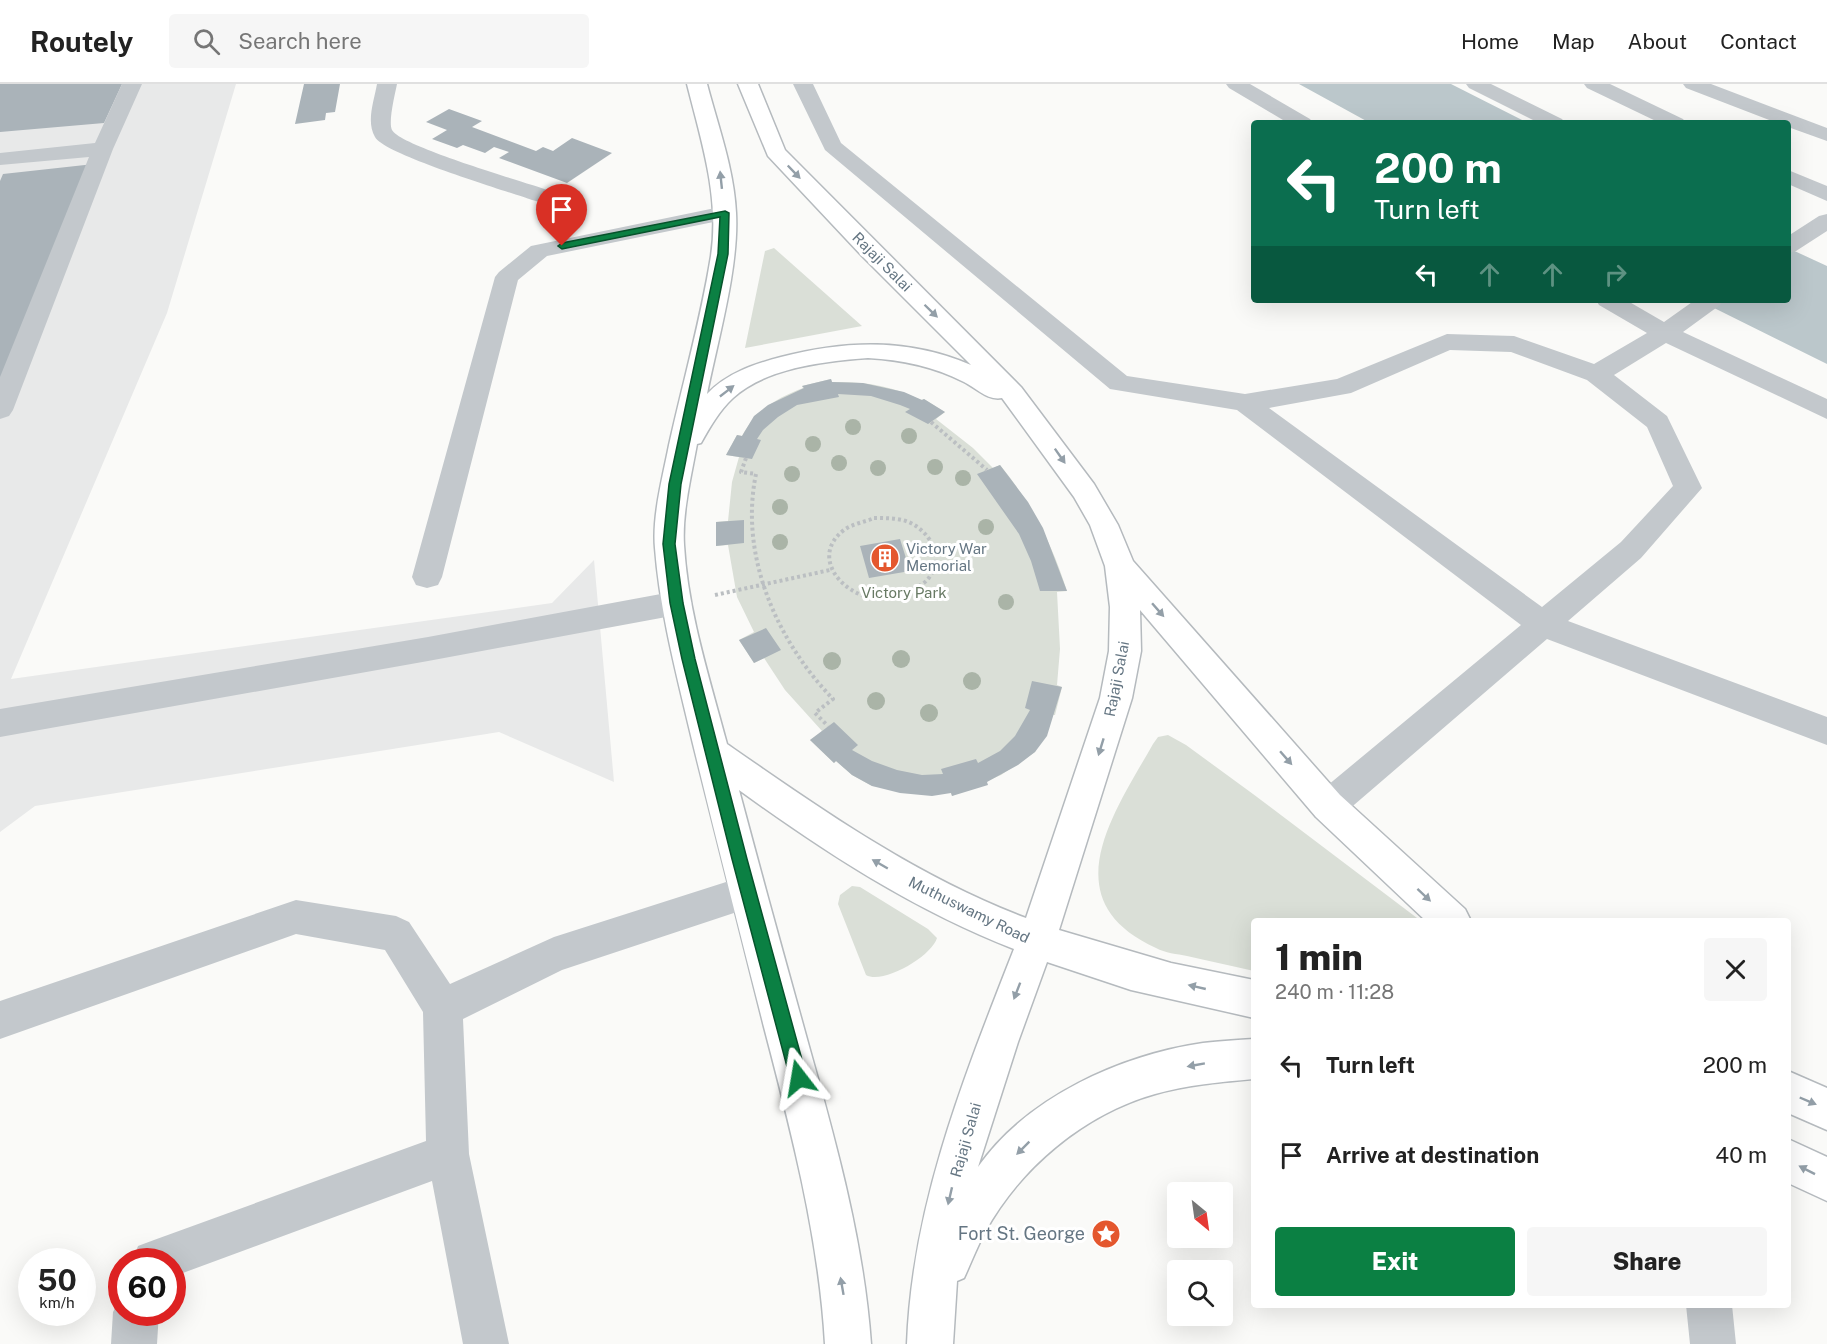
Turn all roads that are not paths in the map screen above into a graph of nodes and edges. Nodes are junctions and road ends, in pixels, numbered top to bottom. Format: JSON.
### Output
{"nodes":[{"id":1,"x":132,"y":84,"type":"edge"},
{"id":2,"x":387,"y":84,"type":"edge"},
{"id":3,"x":697,"y":84,"type":"edge"},
{"id":4,"x":748,"y":84,"type":"edge"},
{"id":5,"x":803,"y":84,"type":"edge"},
{"id":6,"x":1236,"y":84,"type":"edge"},
{"id":7,"x":1476,"y":84,"type":"edge"},
{"id":8,"x":1594,"y":84,"type":"edge"},
{"id":9,"x":1693,"y":84,"type":"edge"},
{"id":10,"x":1298,"y":120,"type":"edge"},
{"id":11,"x":1549,"y":120,"type":"edge"},
{"id":12,"x":1670,"y":120,"type":"edge"},
{"id":13,"x":1788,"y":120,"type":"edge"},
{"id":14,"x":1791,"y":121,"type":"edge"},
{"id":15,"x":1827,"y":135,"type":"edge"},
{"id":16,"x":103,"y":149,"type":"junction"},
{"id":17,"x":0,"y":159,"type":"edge"},
{"id":18,"x":1791,"y":177,"type":"edge"},
{"id":19,"x":1827,"y":194,"type":"edge"},
{"id":20,"x":540,"y":195,"type":"dead end"},
{"id":21,"x":725,"y":213,"type":"junction"},
{"id":22,"x":1827,"y":221,"type":"edge"},
{"id":23,"x":1796,"y":241,"type":"edge"},
{"id":24,"x":1613,"y":303,"type":"edge"},
{"id":25,"x":1701,"y":307,"type":"edge"},
{"id":26,"x":1665,"y":333,"type":"junction"},
{"id":27,"x":1596,"y":374,"type":"junction"},
{"id":28,"x":1245,"y":403,"type":"junction"},
{"id":29,"x":1023,"y":408,"type":"junction"},
{"id":30,"x":0,"y":410,"type":"edge"},
{"id":31,"x":1827,"y":410,"type":"edge"},
{"id":32,"x":681,"y":454,"type":"junction"},
{"id":33,"x":1120,"y":566,"type":"junction"},
{"id":34,"x":427,"y":577,"type":"dead end"},
{"id":35,"x":677,"y":603,"type":"junction"},
{"id":36,"x":1544,"y":625,"type":"junction"},
{"id":37,"x":0,"y":723,"type":"edge"},
{"id":38,"x":1827,"y":731,"type":"edge"},
{"id":39,"x":713,"y":753,"type":"junction"},
{"id":40,"x":1328,"y":806,"type":"junction"},
{"id":41,"x":748,"y":892,"type":"junction"},
{"id":42,"x":1449,"y":918,"type":"edge"},
{"id":43,"x":1036,"y":942,"type":"junction"},
{"id":44,"x":1251,"y":998,"type":"edge"},
{"id":45,"x":443,"y":1008,"type":"junction"},
{"id":46,"x":0,"y":1020,"type":"edge"},
{"id":47,"x":1251,"y":1059,"type":"edge"},
{"id":48,"x":1791,"y":1093,"type":"edge"},
{"id":49,"x":1827,"y":1109,"type":"edge"},
{"id":50,"x":448,"y":1154,"type":"junction"},
{"id":51,"x":1791,"y":1162,"type":"edge"},
{"id":52,"x":1827,"y":1180,"type":"edge"},
{"id":53,"x":186,"y":1250,"type":"edge"},
{"id":54,"x":1709,"y":1308,"type":"edge"},
{"id":55,"x":930,"y":1325,"type":"edge"},
{"id":56,"x":135,"y":1326,"type":"edge"},
{"id":57,"x":134,"y":1344,"type":"edge"},
{"id":58,"x":486,"y":1344,"type":"edge"},
{"id":59,"x":848,"y":1344,"type":"edge"},
{"id":60,"x":1713,"y":1344,"type":"edge"}],
"edges":[{"from":1,"to":16,"type":"street"},
{"from":2,"to":20,"type":"street"},
{"from":21,"to":3,"type":"main road","one_way":true},
{"from":4,"to":29,"type":"main road","name":"Rajaji Salai","one_way":true},
{"from":5,"to":28,"type":"street"},
{"from":6,"to":10,"type":"street"},
{"from":7,"to":11,"type":"street"},
{"from":8,"to":12,"type":"street"},
{"from":9,"to":13,"type":"street"},
{"from":14,"to":15,"type":"street"},
{"from":16,"to":17,"type":"street"},
{"from":16,"to":30,"type":"street"},
{"from":18,"to":19,"type":"street"},
{"from":21,"to":32,"type":"main road"},
{"from":21,"to":34,"type":"street"},
{"from":22,"to":23,"type":"street"},
{"from":24,"to":26,"type":"street"},
{"from":25,"to":26,"type":"street"},
{"from":26,"to":27,"type":"street"},
{"from":26,"to":31,"type":"street"},
{"from":27,"to":28,"type":"street"},
{"from":27,"to":36,"type":"street"},
{"from":28,"to":36,"type":"street"},
{"from":32,"to":29,"type":"main road","one_way":true},
{"from":29,"to":33,"type":"main road","name":"Rajaji Salai","one_way":true},
{"from":32,"to":35,"type":"main road"},
{"from":33,"to":40,"type":"main road","one_way":true},
{"from":33,"to":43,"type":"main road","name":"Rajaji Salai","one_way":true},
{"from":35,"to":37,"type":"street"},
{"from":35,"to":39,"type":"main road"},
{"from":36,"to":38,"type":"street"},
{"from":36,"to":40,"type":"street"},
{"from":39,"to":41,"type":"main road"},
{"from":43,"to":39,"type":"main road","name":"Muthuswamy Road","one_way":true},
{"from":40,"to":42,"type":"main road","one_way":true},
{"from":41,"to":45,"type":"street"},
{"from":59,"to":41,"type":"main road","one_way":true},
{"from":44,"to":43,"type":"main road","name":"Muthuswamy Road","one_way":true},
{"from":43,"to":55,"type":"main road","name":"Rajaji Salai","one_way":true},
{"from":45,"to":46,"type":"street"},
{"from":45,"to":50,"type":"street"},
{"from":47,"to":55,"type":"main road","one_way":true},
{"from":48,"to":49,"type":"main road","one_way":true},
{"from":50,"to":53,"type":"street"},
{"from":50,"to":58,"type":"street"},
{"from":52,"to":51,"type":"main road","one_way":true},
{"from":54,"to":60,"type":"street"},
{"from":56,"to":57,"type":"street"}]}
